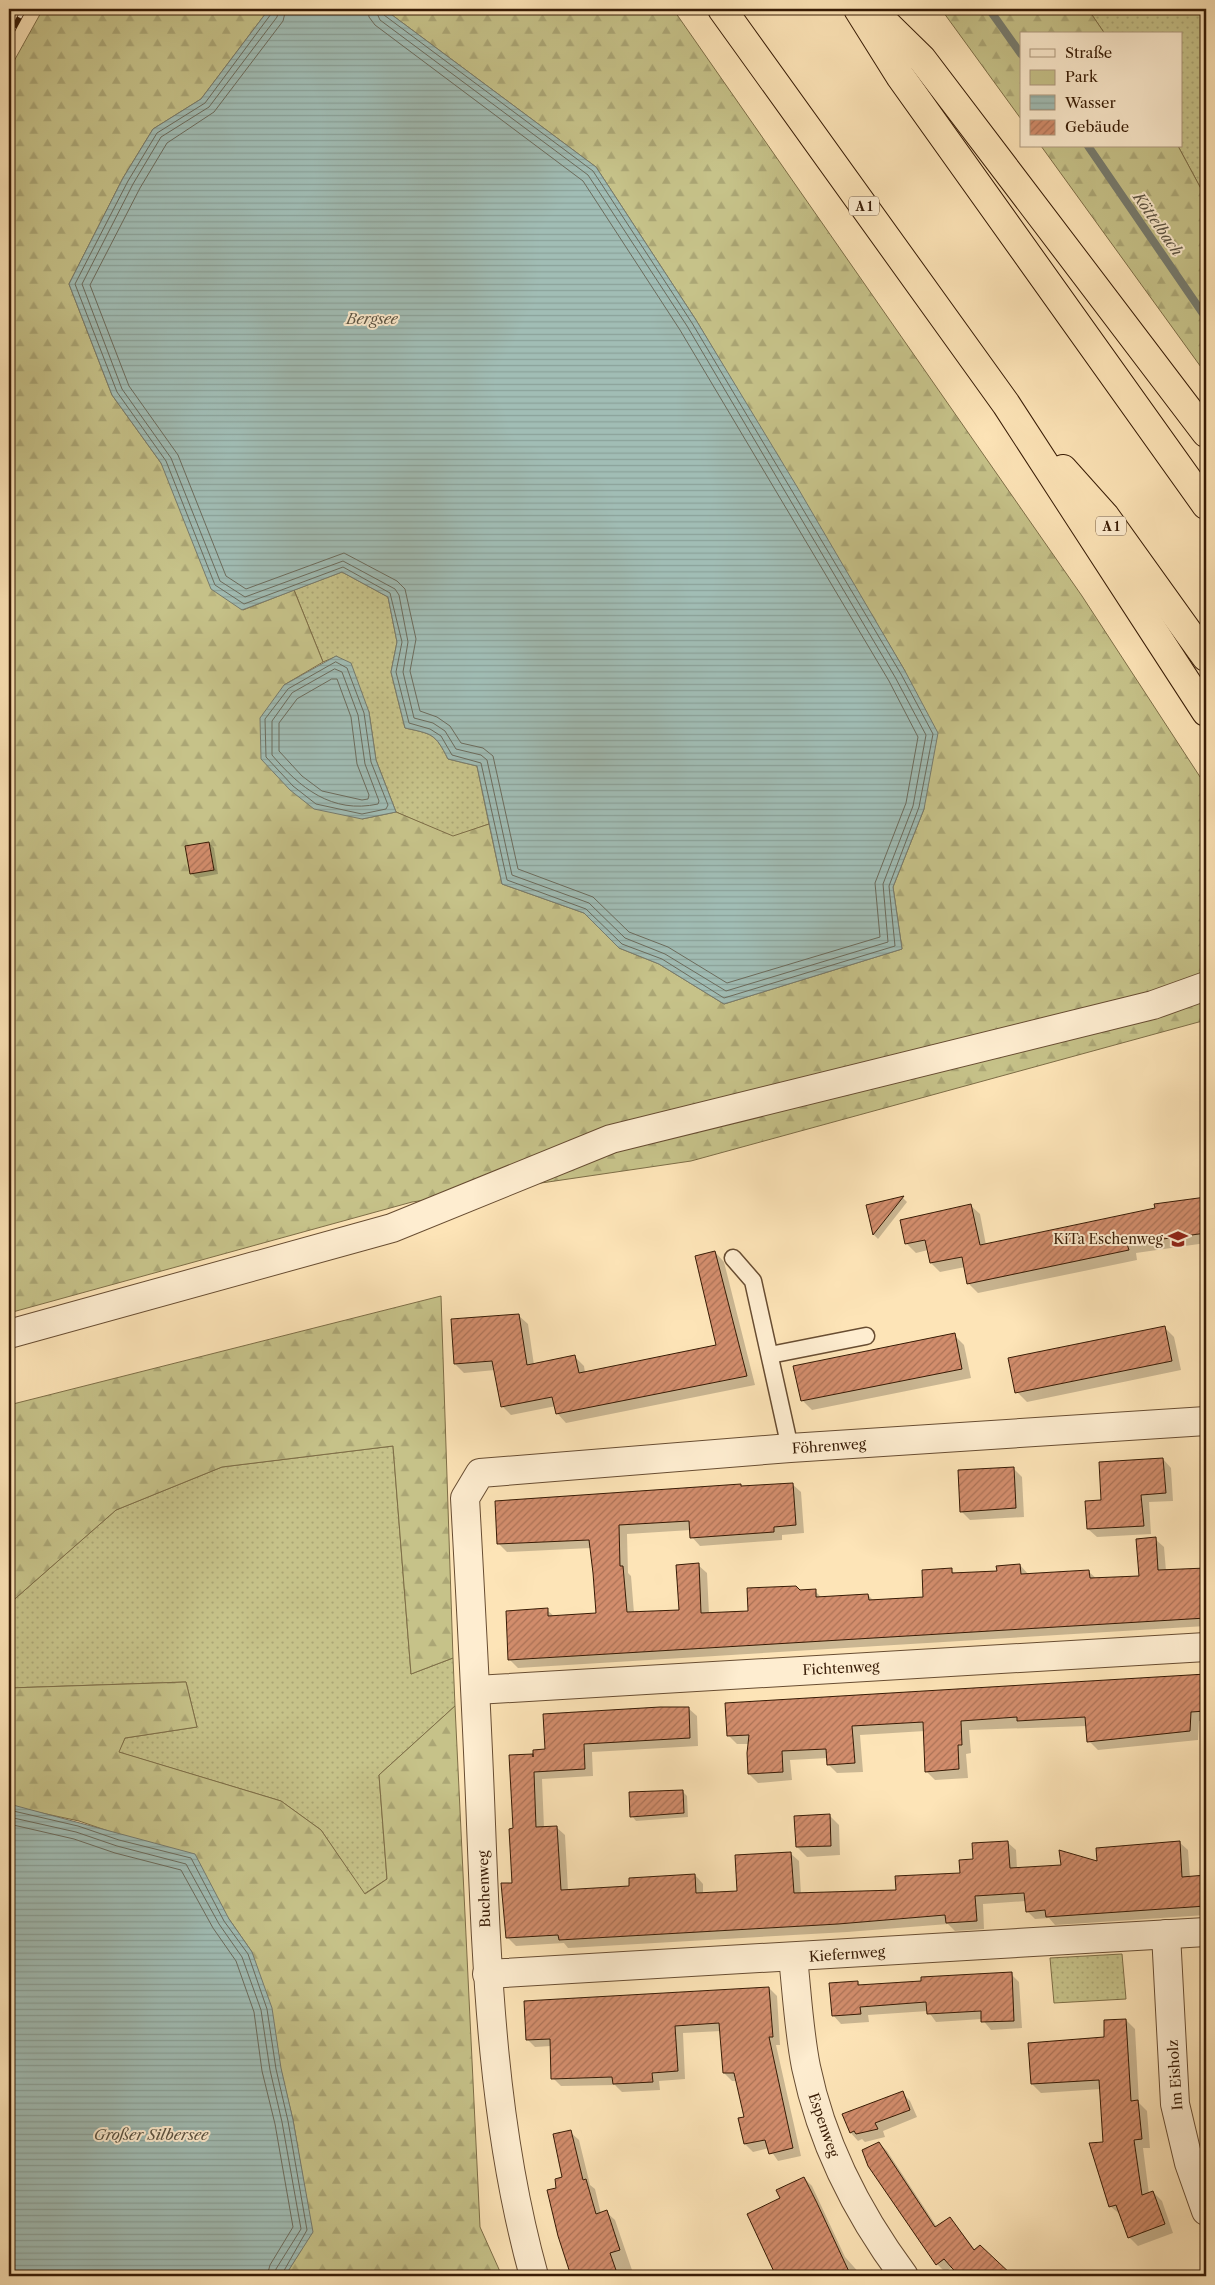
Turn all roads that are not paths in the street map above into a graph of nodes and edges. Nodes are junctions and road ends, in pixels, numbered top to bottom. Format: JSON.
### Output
{"nodes":[{"id":1,"x":722,"y":9,"type":"edge"},
{"id":2,"x":858,"y":9,"type":"edge"},
{"id":3,"x":870,"y":9,"type":"edge"},
{"id":4,"x":1006,"y":404,"type":"junction"},
{"id":5,"x":1206,"y":433,"type":"edge"},
{"id":6,"x":1206,"y":505,"type":"edge"},
{"id":7,"x":1206,"y":657,"type":"edge"},
{"id":8,"x":1206,"y":712,"type":"edge"},
{"id":9,"x":1206,"y":986,"type":"edge"},
{"id":10,"x":733,"y":1258,"type":"dead end"},
{"id":11,"x":9,"y":1334,"type":"edge"},
{"id":12,"x":866,"y":1336,"type":"dead end"},
{"id":13,"x":770,"y":1355,"type":"junction"},
{"id":14,"x":1206,"y":1421,"type":"edge"},
{"id":15,"x":790,"y":1448,"type":"junction"},
{"id":16,"x":465,"y":1498,"type":"joint"},
{"id":17,"x":1206,"y":1647,"type":"edge"},
{"id":18,"x":476,"y":1690,"type":"junction"},
{"id":19,"x":1206,"y":1932,"type":"edge"},
{"id":20,"x":1166,"y":1934,"type":"junction"},
{"id":21,"x":793,"y":1957,"type":"junction"},
{"id":22,"x":487,"y":1974,"type":"junction"},
{"id":23,"x":1206,"y":2211,"type":"edge"},
{"id":24,"x":534,"y":2276,"type":"edge"},
{"id":25,"x":904,"y":2276,"type":"edge"}],
"edges":[{"from":1,"to":4,"type":"highway","number":"A 1"},
{"from":2,"to":6,"type":"highway"},
{"from":3,"to":5,"type":"highway"},
{"from":4,"to":7,"type":"highway","number":"A 1"},
{"from":4,"to":8,"type":"highway"},
{"from":9,"to":11,"type":"street"},
{"from":10,"to":13,"type":"lane"},
{"from":12,"to":13,"type":"lane"},
{"from":13,"to":15,"type":"lane"},
{"from":14,"to":15,"type":"street","name":"Föhrenweg"},
{"from":15,"to":16,"type":"street","name":"Föhrenweg"},
{"from":16,"to":18,"type":"street","name":"Buchenweg"},
{"from":17,"to":18,"type":"street","name":"Fichtenweg"},
{"from":18,"to":22,"type":"street","name":"Buchenweg"},
{"from":19,"to":20,"type":"street","name":"Kiefernweg"},
{"from":20,"to":21,"type":"street","name":"Kiefernweg"},
{"from":20,"to":23,"type":"street","name":"Im Eisholz"},
{"from":21,"to":22,"type":"street","name":"Kiefernweg"},
{"from":21,"to":25,"type":"street","name":"Espenweg"},
{"from":22,"to":24,"type":"street","name":"Buchenweg"}]}
